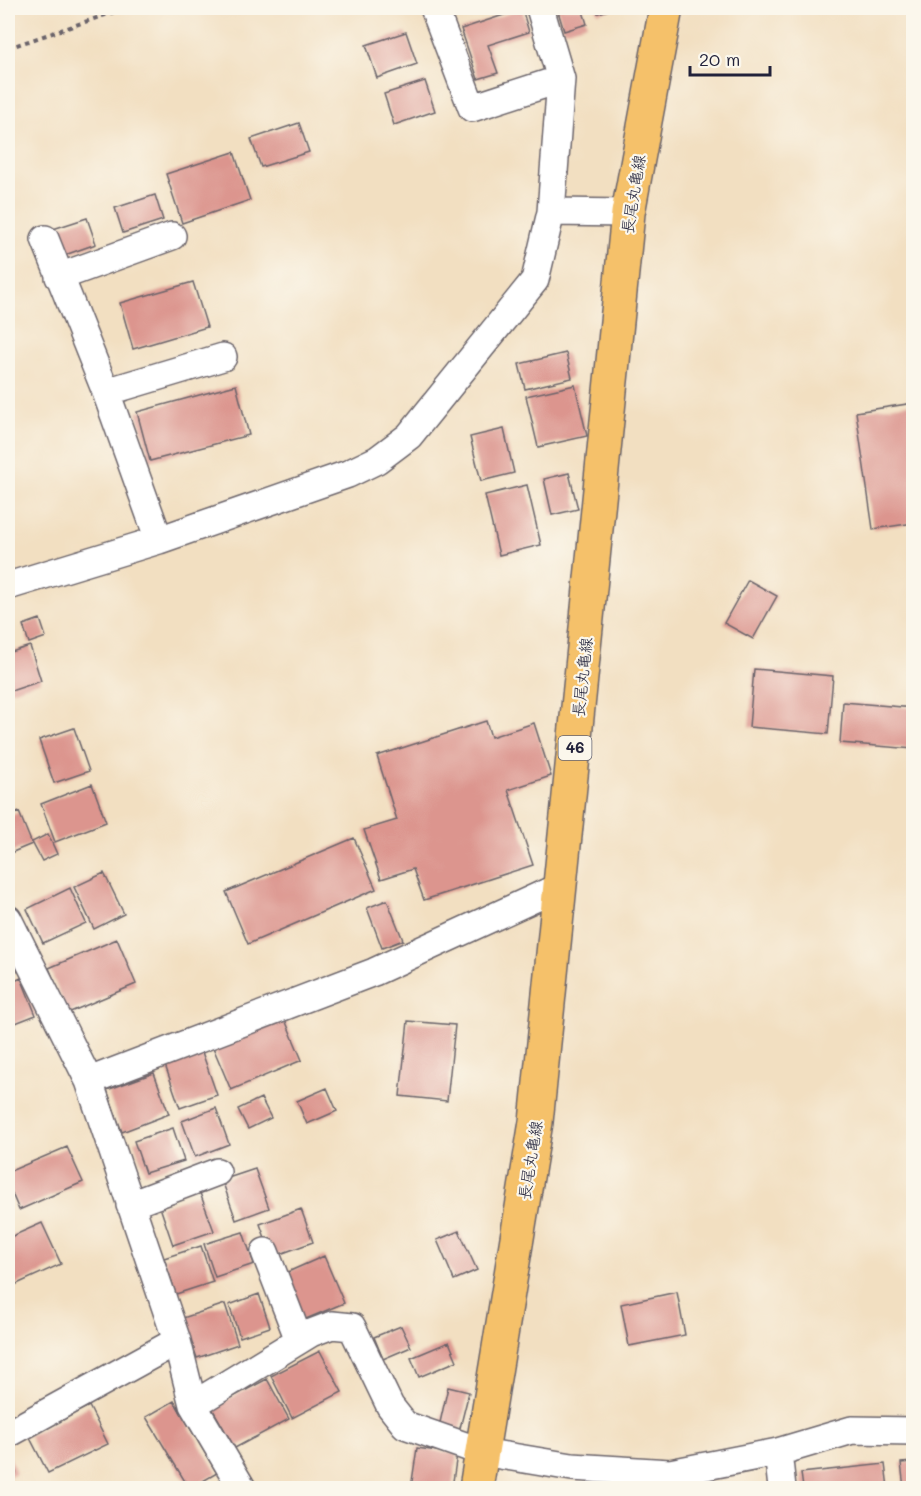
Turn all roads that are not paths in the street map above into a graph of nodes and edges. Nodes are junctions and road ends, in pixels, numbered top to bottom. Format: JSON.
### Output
{"nodes":[{"id":1,"x":434,"y":8,"type":"edge"},
{"id":2,"x":540,"y":8,"type":"edge"},
{"id":3,"x":666,"y":8,"type":"edge"},
{"id":4,"x":561,"y":79,"type":"junction"},
{"id":5,"x":551,"y":212,"type":"junction"},
{"id":6,"x":628,"y":213,"type":"junction"},
{"id":7,"x":172,"y":236,"type":"dead end"},
{"id":8,"x":45,"y":239,"type":"dead end"},
{"id":9,"x":60,"y":277,"type":"junction"},
{"id":10,"x":223,"y":357,"type":"dead end"},
{"id":11,"x":105,"y":392,"type":"junction"},
{"id":12,"x":159,"y":540,"type":"junction"},
{"id":13,"x":8,"y":586,"type":"edge"},
{"id":14,"x":561,"y":886,"type":"junction"},
{"id":15,"x":8,"y":919,"type":"edge"},
{"id":16,"x":18,"y":966,"type":"edge"},
{"id":17,"x":89,"y":1081,"type":"junction"},
{"id":18,"x":217,"y":1172,"type":"dead end"},
{"id":19,"x":130,"y":1205,"type":"junction"},
{"id":20,"x":265,"y":1252,"type":"dead end"},
{"id":21,"x":299,"y":1340,"type":"junction"},
{"id":22,"x":177,"y":1341,"type":"junction"},
{"id":23,"x":193,"y":1405,"type":"junction"},
{"id":24,"x":914,"y":1431,"type":"edge"},
{"id":25,"x":8,"y":1434,"type":"edge"},
{"id":26,"x":482,"y":1452,"type":"junction"},
{"id":27,"x":778,"y":1452,"type":"junction"},
{"id":28,"x":242,"y":1488,"type":"edge"},
{"id":29,"x":476,"y":1488,"type":"edge"},
{"id":30,"x":782,"y":1488,"type":"edge"}],
"edges":[{"from":1,"to":4,"type":"street"},
{"from":2,"to":4,"type":"street"},
{"from":3,"to":6,"type":"main road","name":"長尾丸亀線","number":"46"},
{"from":4,"to":5,"type":"street"},
{"from":5,"to":6,"type":"street"},
{"from":5,"to":12,"type":"street"},
{"from":6,"to":14,"type":"main road","name":"長尾丸亀線","number":"46"},
{"from":7,"to":9,"type":"street"},
{"from":8,"to":9,"type":"street"},
{"from":9,"to":11,"type":"street"},
{"from":10,"to":11,"type":"street"},
{"from":11,"to":12,"type":"street"},
{"from":12,"to":13,"type":"street"},
{"from":14,"to":17,"type":"street"},
{"from":14,"to":26,"type":"main road","name":"長尾丸亀線","number":"46"},
{"from":15,"to":16,"type":"street"},
{"from":16,"to":17,"type":"street"},
{"from":17,"to":19,"type":"street"},
{"from":18,"to":19,"type":"street"},
{"from":19,"to":22,"type":"street"},
{"from":20,"to":21,"type":"street"},
{"from":21,"to":23,"type":"street"},
{"from":21,"to":26,"type":"street"},
{"from":22,"to":23,"type":"street"},
{"from":22,"to":25,"type":"street"},
{"from":23,"to":28,"type":"street"},
{"from":24,"to":27,"type":"street"},
{"from":26,"to":27,"type":"street"},
{"from":26,"to":29,"type":"main road","name":"長尾丸亀線","number":"46"},
{"from":27,"to":30,"type":"street"}]}
